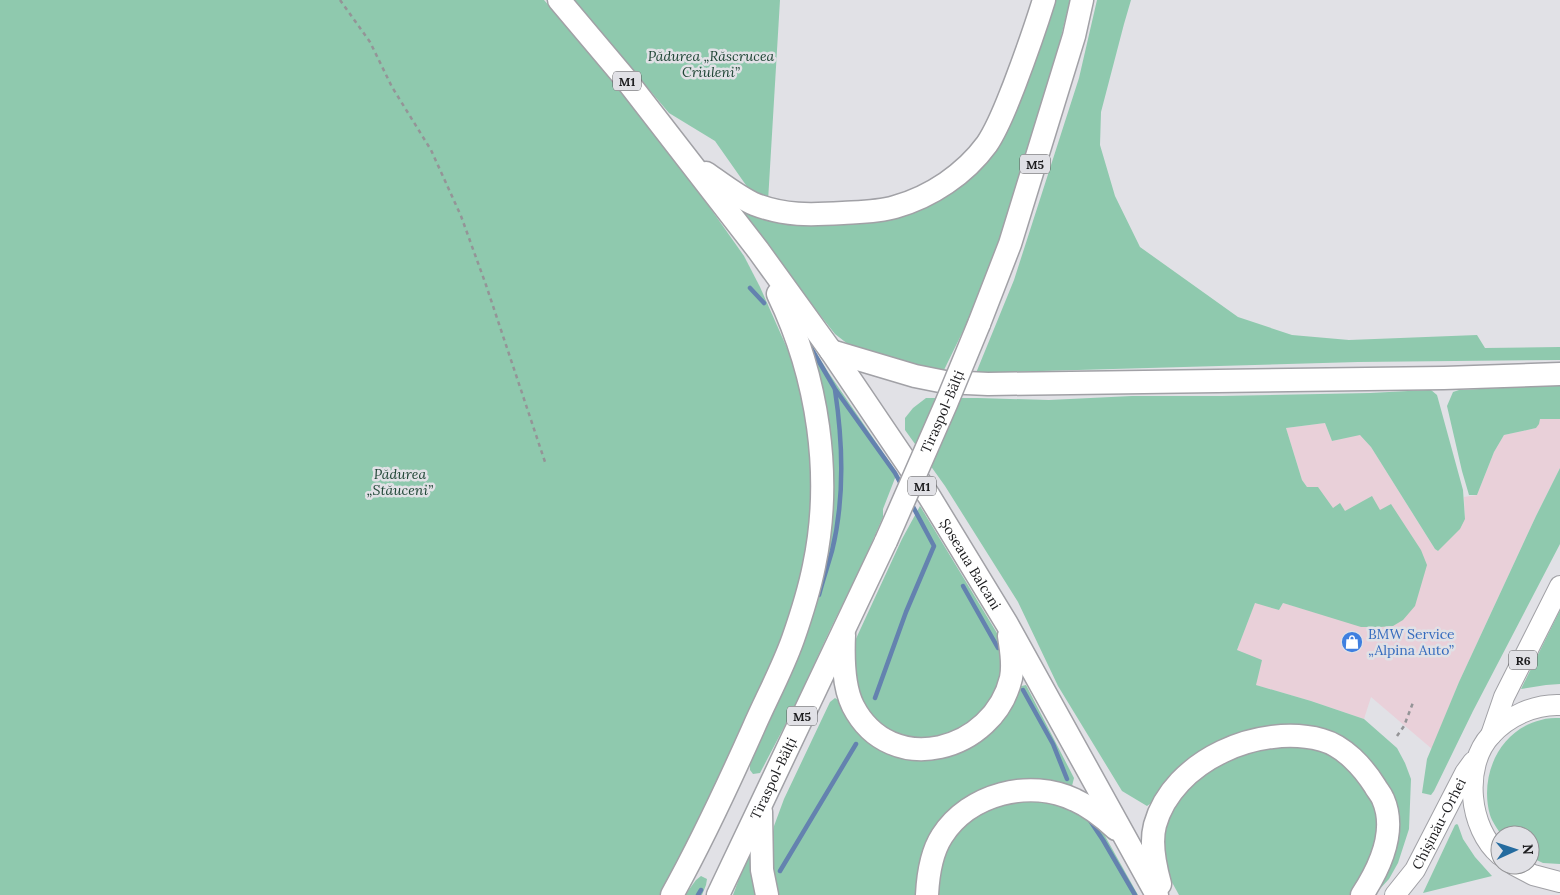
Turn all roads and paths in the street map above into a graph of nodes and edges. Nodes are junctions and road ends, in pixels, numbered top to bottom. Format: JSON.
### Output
{"nodes":[{"id":1,"x":340,"y":0,"type":"edge"},
{"id":2,"x":559,"y":0,"type":"edge"},
{"id":3,"x":1044,"y":0,"type":"edge"},
{"id":4,"x":1082,"y":0,"type":"edge"},
{"id":5,"x":692,"y":164,"type":"junction"},
{"id":6,"x":758,"y":250,"type":"junction"},
{"id":7,"x":831,"y":351,"type":"junction"},
{"id":8,"x":1560,"y":374,"type":"edge"},
{"id":9,"x":546,"y":465,"type":"dead end"},
{"id":10,"x":1560,"y":586,"type":"edge"},
{"id":11,"x":1007,"y":624,"type":"junction"},
{"id":12,"x":844,"y":629,"type":"junction"},
{"id":13,"x":1414,"y":700,"type":"dead end"},
{"id":14,"x":1560,"y":705,"type":"edge"},
{"id":15,"x":1491,"y":735,"type":"junction"},
{"id":16,"x":1398,"y":736,"type":"dead end"},
{"id":17,"x":1480,"y":752,"type":"junction"},
{"id":18,"x":761,"y":804,"type":"junction"},
{"id":19,"x":715,"y":814,"type":"junction"},
{"id":20,"x":747,"y":833,"type":"junction"},
{"id":21,"x":1127,"y":838,"type":"junction"},
{"id":22,"x":1490,"y":844,"type":"edge"},
{"id":23,"x":1533,"y":875,"type":"edge"},
{"id":24,"x":1560,"y":882,"type":"edge"},
{"id":25,"x":1560,"y":889,"type":"edge"},
{"id":26,"x":672,"y":895,"type":"edge"},
{"id":27,"x":718,"y":895,"type":"edge"},
{"id":28,"x":767,"y":895,"type":"edge"},
{"id":29,"x":927,"y":895,"type":"edge"},
{"id":30,"x":1157,"y":895,"type":"edge"},
{"id":31,"x":1162,"y":895,"type":"edge"},
{"id":32,"x":1362,"y":895,"type":"edge"},
{"id":33,"x":1395,"y":895,"type":"edge"},
{"id":34,"x":1543,"y":895,"type":"edge"},
{"id":35,"x":1559,"y":895,"type":"edge"}],
"edges":[{"from":1,"to":9,"type":"path"},
{"from":2,"to":5,"type":"highway","number":"M1"},
{"from":3,"to":5,"type":"highway"},
{"from":4,"to":12,"type":"highway","name":"Tiraspol-Bălți","number":"M5","bridge":true},
{"from":5,"to":6,"type":"highway","number":"M1"},
{"from":6,"to":7,"type":"highway","name":"Șoseaua Balcani","number":"M1"},
{"from":6,"to":19,"type":"highway"},
{"from":7,"to":8,"type":"highway"},
{"from":7,"to":11,"type":"highway","name":"Șoseaua Balcani","number":"M1"},
{"from":10,"to":15,"type":"main road","number":"R6"},
{"from":11,"to":12,"type":"highway"},
{"from":11,"to":21,"type":"highway","name":"Șoseaua Balcani","number":"M1"},
{"from":12,"to":18,"type":"highway","name":"Tiraspol-Bălți","number":"M5"},
{"from":13,"to":16,"type":"path"},
{"from":14,"to":15,"type":"main road","number":"R6"},
{"from":15,"to":17,"type":"main road","number":"R6"},
{"from":17,"to":22,"type":"main road","number":"R6"},
{"from":17,"to":33,"type":"main road","name":"Chișinău-Orhei","number":"R6"},
{"from":18,"to":20,"type":"highway","name":"Tiraspol-Bălți","number":"M5"},
{"from":18,"to":28,"type":"highway"},
{"from":19,"to":20,"type":"highway"},
{"from":19,"to":26,"type":"highway"},
{"from":20,"to":27,"type":"highway","number":"M5"},
{"from":21,"to":29,"type":"highway"},
{"from":21,"to":30,"type":"highway","name":"Șoseaua Balcani","number":"M1"},
{"from":23,"to":24,"type":"main road"},
{"from":25,"to":34,"type":"main road"},
{"from":25,"to":35,"type":"main road"},
{"from":31,"to":32,"type":"highway"}]}
